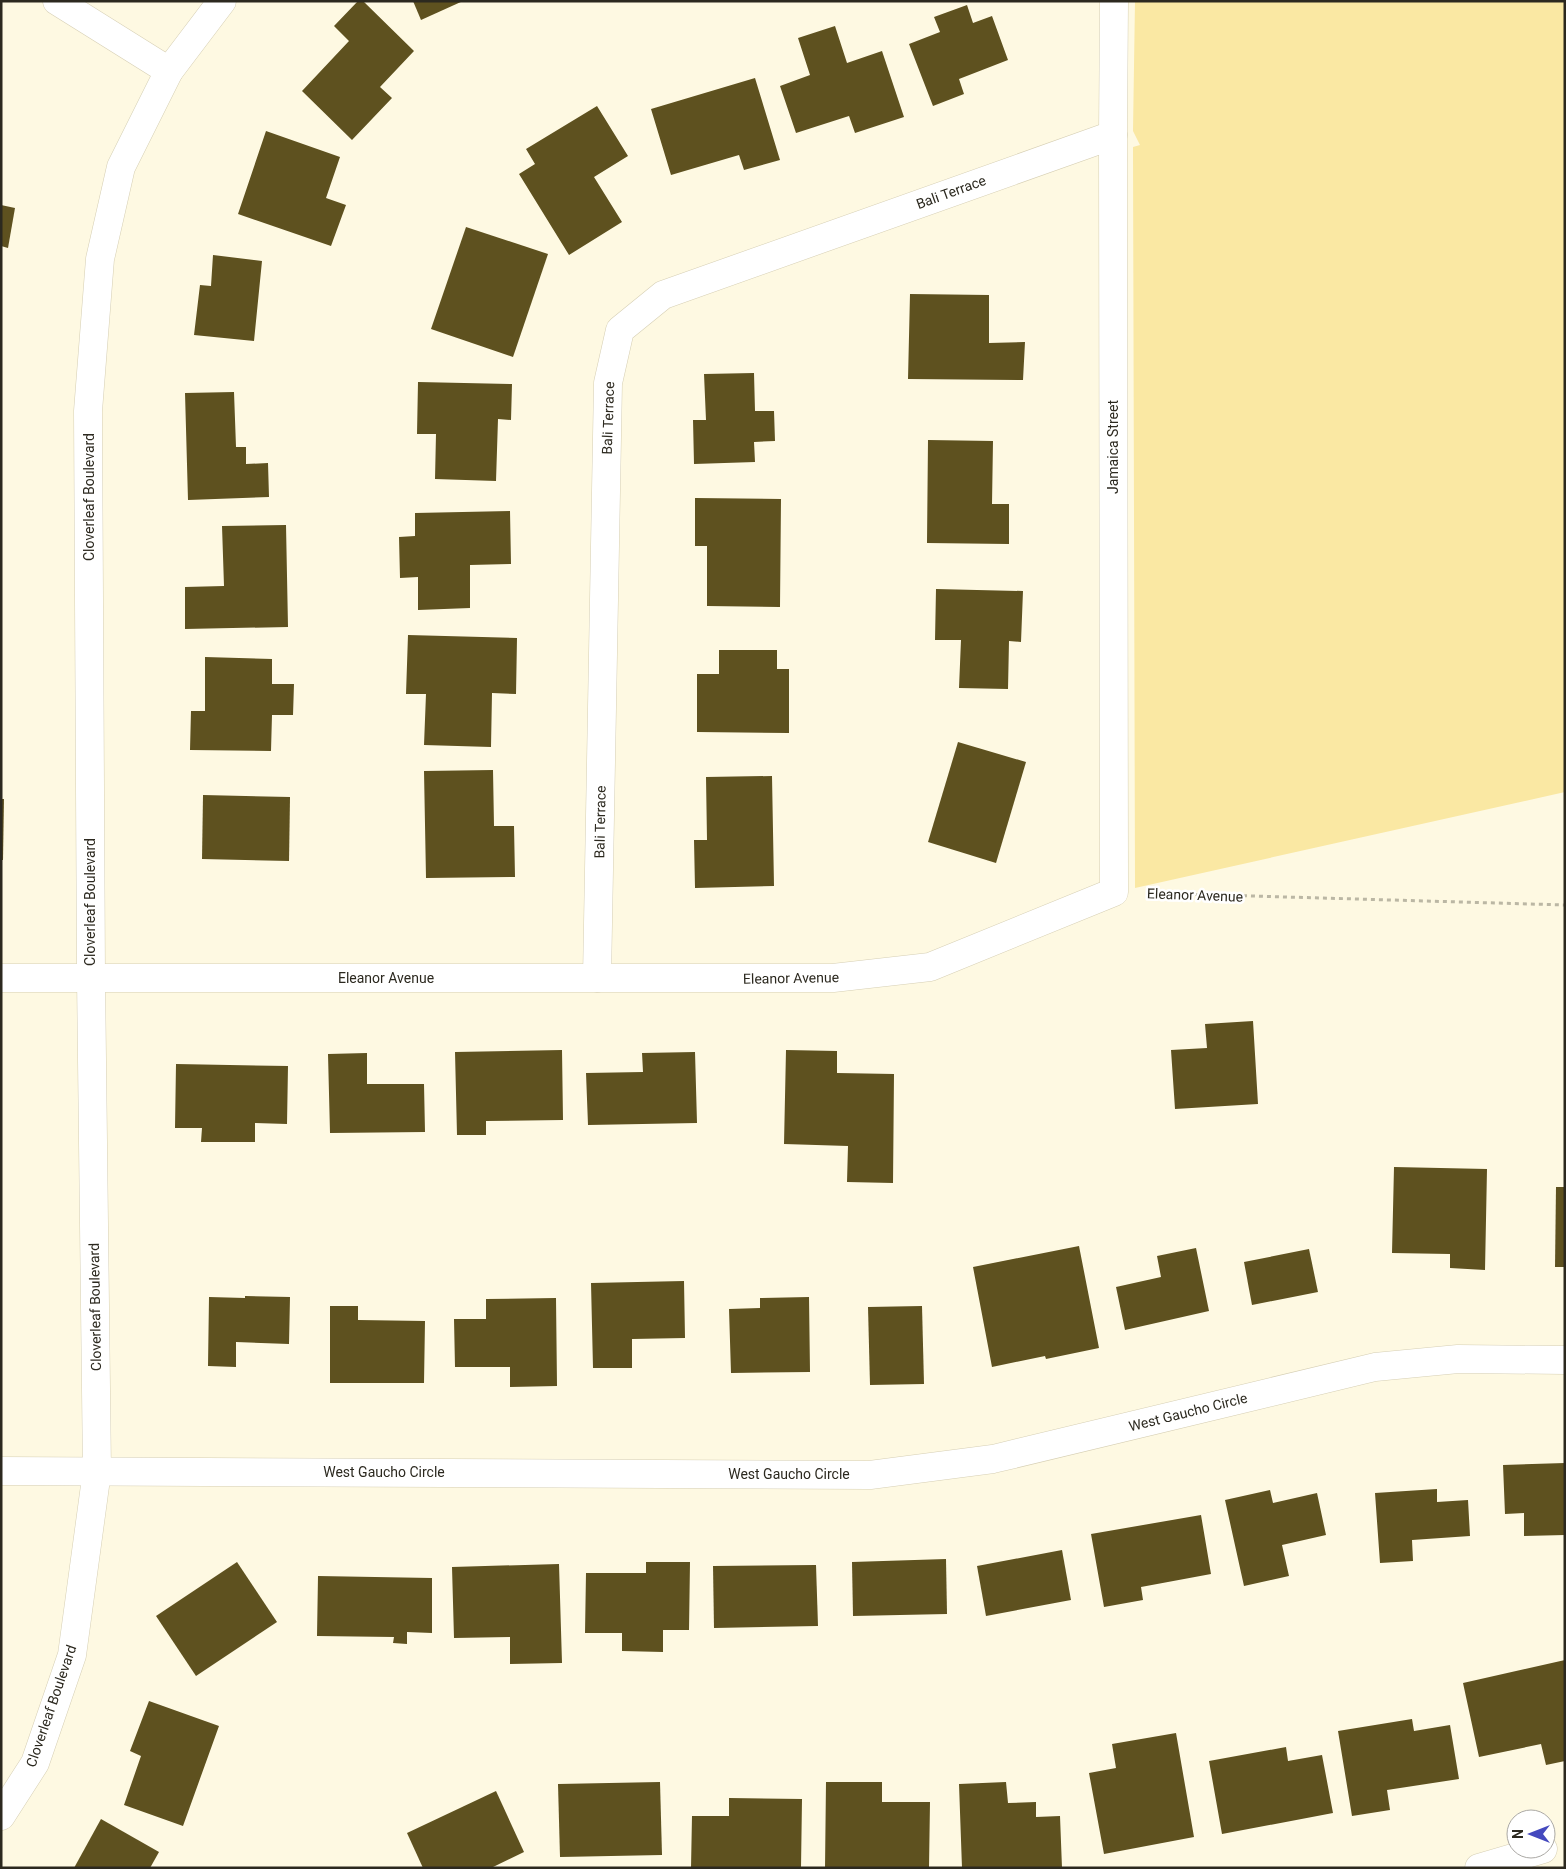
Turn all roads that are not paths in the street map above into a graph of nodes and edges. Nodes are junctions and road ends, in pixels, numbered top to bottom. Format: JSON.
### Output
{"nodes":[{"id":1,"x":57,"y":1,"type":"edge"},
{"id":2,"x":222,"y":1,"type":"edge"},
{"id":3,"x":1114,"y":1,"type":"edge"},
{"id":4,"x":169,"y":71,"type":"junction"},
{"id":5,"x":1112,"y":135,"type":"junction"},
{"id":6,"x":1114,"y":892,"type":"joint"},
{"id":7,"x":1,"y":978,"type":"edge"},
{"id":8,"x":91,"y":978,"type":"junction"},
{"id":9,"x":597,"y":978,"type":"junction"},
{"id":10,"x":1565,"y":1360,"type":"edge"},
{"id":11,"x":1,"y":1471,"type":"edge"},
{"id":12,"x":97,"y":1471,"type":"junction"},
{"id":13,"x":1,"y":1816,"type":"edge"},
{"id":14,"x":1510,"y":1859,"type":"edge"},
{"id":15,"x":1479,"y":1868,"type":"edge"}],
"edges":[{"from":1,"to":4,"type":"street"},
{"from":2,"to":4,"type":"street","name":"Cloverleaf Boulevard"},
{"from":3,"to":5,"type":"street","name":"Jamaica Street"},
{"from":4,"to":8,"type":"street","name":"Cloverleaf Boulevard"},
{"from":5,"to":6,"type":"street","name":"Jamaica Street"},
{"from":5,"to":9,"type":"street","name":"Bali Terrace"},
{"from":6,"to":9,"type":"street","name":"Eleanor Avenue"},
{"from":7,"to":8,"type":"street","name":"Eleanor Avenue"},
{"from":8,"to":9,"type":"street","name":"Eleanor Avenue"},
{"from":8,"to":12,"type":"street","name":"Cloverleaf Boulevard"},
{"from":10,"to":12,"type":"street","name":"West Gaucho Circle"},
{"from":11,"to":12,"type":"street","name":"West Gaucho Circle"},
{"from":12,"to":13,"type":"street","name":"Cloverleaf Boulevard"},
{"from":14,"to":15,"type":"street"}]}
